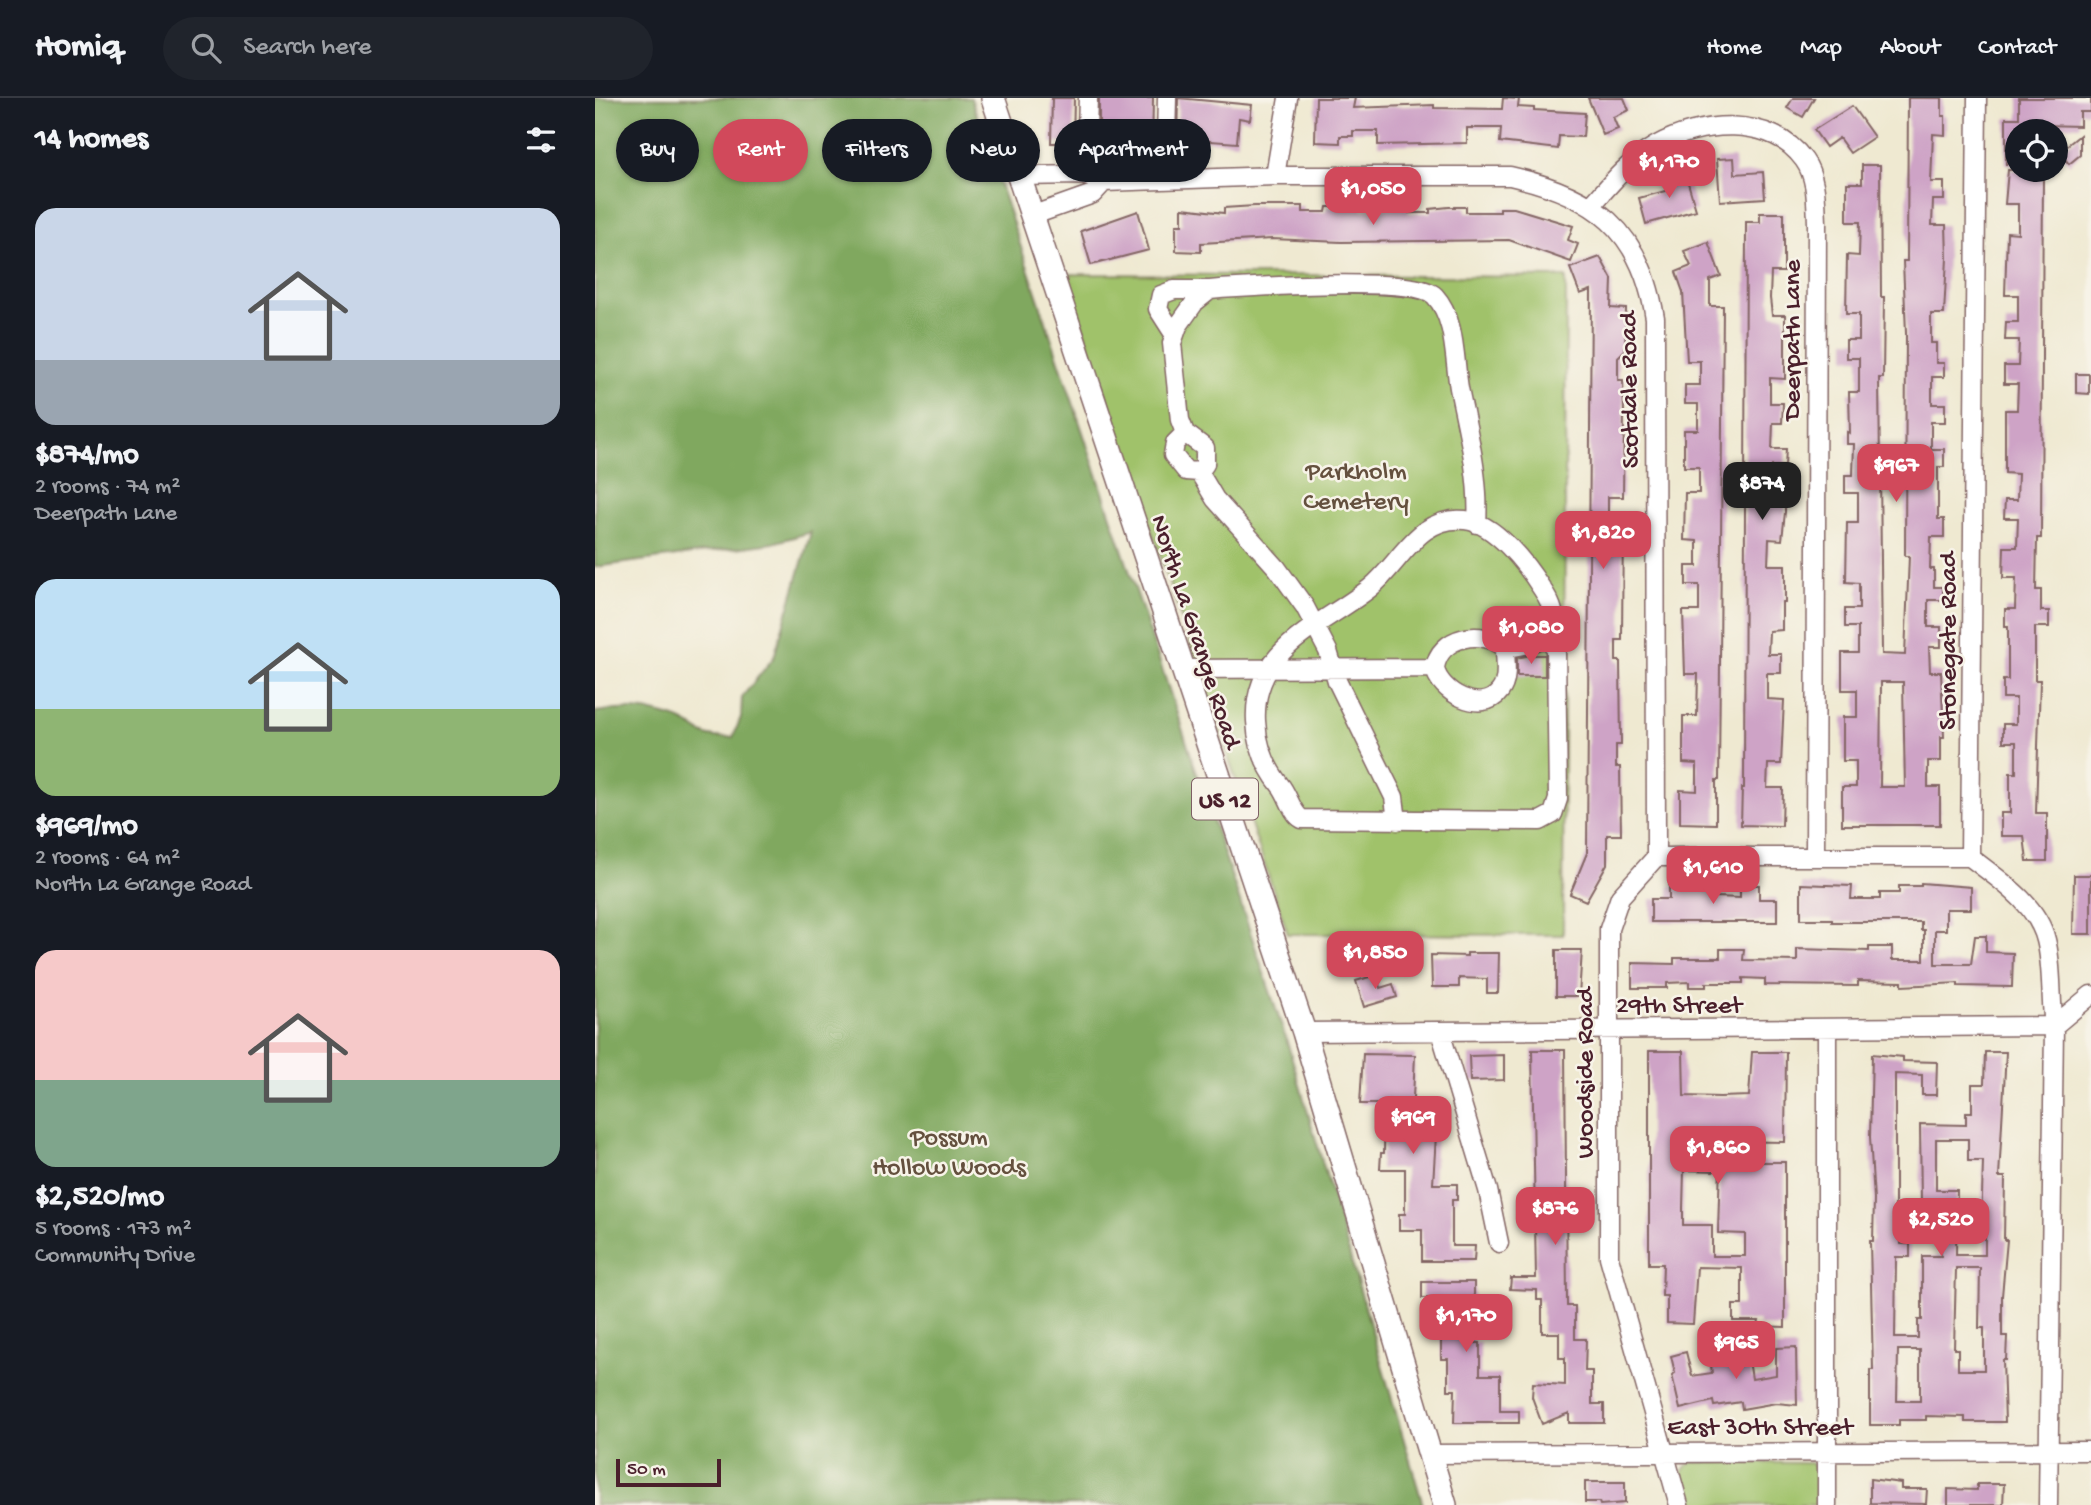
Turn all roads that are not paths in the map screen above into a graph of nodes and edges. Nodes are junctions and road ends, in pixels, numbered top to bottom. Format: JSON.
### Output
{"nodes":[{"id":1,"x":993,"y":98,"type":"edge"},
{"id":2,"x":1088,"y":98,"type":"edge"},
{"id":3,"x":1167,"y":98,"type":"edge"},
{"id":4,"x":1287,"y":98,"type":"edge"},
{"id":5,"x":1977,"y":98,"type":"edge"},
{"id":6,"x":1000,"y":119,"type":"edge"},
{"id":7,"x":1087,"y":119,"type":"edge"},
{"id":8,"x":1166,"y":119,"type":"edge"},
{"id":9,"x":1275,"y":176,"type":"junction"},
{"id":10,"x":1211,"y":177,"type":"edge"},
{"id":11,"x":1020,"y":182,"type":"edge"},
{"id":12,"x":1104,"y":182,"type":"edge"},
{"id":13,"x":1592,"y":205,"type":"junction"},
{"id":14,"x":1031,"y":216,"type":"junction"},
{"id":15,"x":1210,"y":290,"type":"junction"},
{"id":16,"x":1174,"y":334,"type":"junction"},
{"id":17,"x":1185,"y":433,"type":"junction"},
{"id":18,"x":1199,"y":472,"type":"junction"},
{"id":19,"x":1477,"y":524,"type":"junction"},
{"id":20,"x":1314,"y":625,"type":"junction"},
{"id":21,"x":1546,"y":637,"type":"junction"},
{"id":22,"x":1505,"y":648,"type":"junction"},
{"id":23,"x":1435,"y":667,"type":"junction"},
{"id":24,"x":1268,"y":668,"type":"junction"},
{"id":25,"x":1333,"y":668,"type":"junction"},
{"id":26,"x":1181,"y":669,"type":"junction"},
{"id":27,"x":1397,"y":821,"type":"junction"},
{"id":28,"x":1815,"y":856,"type":"junction"},
{"id":29,"x":1656,"y":857,"type":"junction"},
{"id":30,"x":1970,"y":857,"type":"junction"},
{"id":31,"x":2091,"y":995,"type":"edge"},
{"id":32,"x":2054,"y":1026,"type":"junction"},
{"id":33,"x":1827,"y":1028,"type":"junction"},
{"id":34,"x":1609,"y":1029,"type":"junction"},
{"id":35,"x":1440,"y":1031,"type":"junction"},
{"id":36,"x":1304,"y":1032,"type":"junction"},
{"id":37,"x":1499,"y":1243,"type":"dead end"},
{"id":38,"x":1663,"y":1451,"type":"junction"},
{"id":39,"x":1828,"y":1451,"type":"junction"},
{"id":40,"x":2049,"y":1451,"type":"junction"},
{"id":41,"x":2091,"y":1451,"type":"edge"},
{"id":42,"x":1430,"y":1454,"type":"junction"},
{"id":43,"x":1445,"y":1505,"type":"edge"},
{"id":44,"x":1679,"y":1505,"type":"edge"},
{"id":45,"x":1828,"y":1505,"type":"edge"},
{"id":46,"x":2048,"y":1505,"type":"edge"}],
"edges":[{"from":1,"to":6,"type":"main road","name":"North La Grange Road","number":"US 12"},
{"from":2,"to":7,"type":"street"},
{"from":3,"to":8,"type":"street"},
{"from":4,"to":9,"type":"street"},
{"from":5,"to":30,"type":"street","name":"Stonegate Road"},
{"from":9,"to":10,"type":"street","name":"Scotdale Road"},
{"from":9,"to":13,"type":"street","name":"Scotdale Road"},
{"from":11,"to":14,"type":"main road","name":"North La Grange Road","number":"US 12"},
{"from":12,"to":14,"type":"street","name":"Scotdale Road"},
{"from":13,"to":28,"type":"street","name":"Deerpath Lane"},
{"from":13,"to":29,"type":"street","name":"Scotdale Road"},
{"from":14,"to":26,"type":"main road","name":"North La Grange Road","number":"US 12"},
{"from":15,"to":16,"type":"street"},
{"from":15,"to":16,"type":"street"},
{"from":15,"to":19,"type":"street"},
{"from":16,"to":17,"type":"street"},
{"from":17,"to":18,"type":"street"},
{"from":17,"to":18,"type":"street"},
{"from":18,"to":20,"type":"street"},
{"from":19,"to":20,"type":"street"},
{"from":19,"to":21,"type":"street"},
{"from":20,"to":24,"type":"street"},
{"from":20,"to":25,"type":"street"},
{"from":21,"to":22,"type":"street"},
{"from":21,"to":27,"type":"street"},
{"from":22,"to":23,"type":"street"},
{"from":22,"to":23,"type":"street"},
{"from":23,"to":25,"type":"street"},
{"from":24,"to":25,"type":"street"},
{"from":24,"to":26,"type":"street"},
{"from":24,"to":27,"type":"street"},
{"from":25,"to":27,"type":"street"},
{"from":26,"to":36,"type":"main road","name":"North La Grange Road","number":"US 12"},
{"from":28,"to":29,"type":"street"},
{"from":28,"to":30,"type":"street"},
{"from":29,"to":34,"type":"street","name":"Woodside Road"},
{"from":30,"to":32,"type":"street"},
{"from":31,"to":32,"type":"street"},
{"from":32,"to":33,"type":"street","name":"29th Street"},
{"from":32,"to":40,"type":"street"},
{"from":33,"to":34,"type":"street","name":"29th Street"},
{"from":33,"to":39,"type":"street"},
{"from":34,"to":35,"type":"street","name":"29th Street"},
{"from":34,"to":38,"type":"street","name":"Woodside Road"},
{"from":35,"to":36,"type":"street","name":"29th Street"},
{"from":35,"to":37,"type":"street"},
{"from":36,"to":42,"type":"main road","name":"North La Grange Road","number":"US 12"},
{"from":38,"to":39,"type":"street","name":"East 30th Street"},
{"from":38,"to":42,"type":"street","name":"East 30th Street"},
{"from":38,"to":44,"type":"street","name":"Woodside Road"},
{"from":39,"to":40,"type":"street","name":"East 30th Street"},
{"from":39,"to":45,"type":"street"},
{"from":40,"to":41,"type":"street","name":"East 30th Street"},
{"from":40,"to":46,"type":"street"},
{"from":42,"to":43,"type":"main road","name":"North La Grange Road","number":"US 12"}]}
